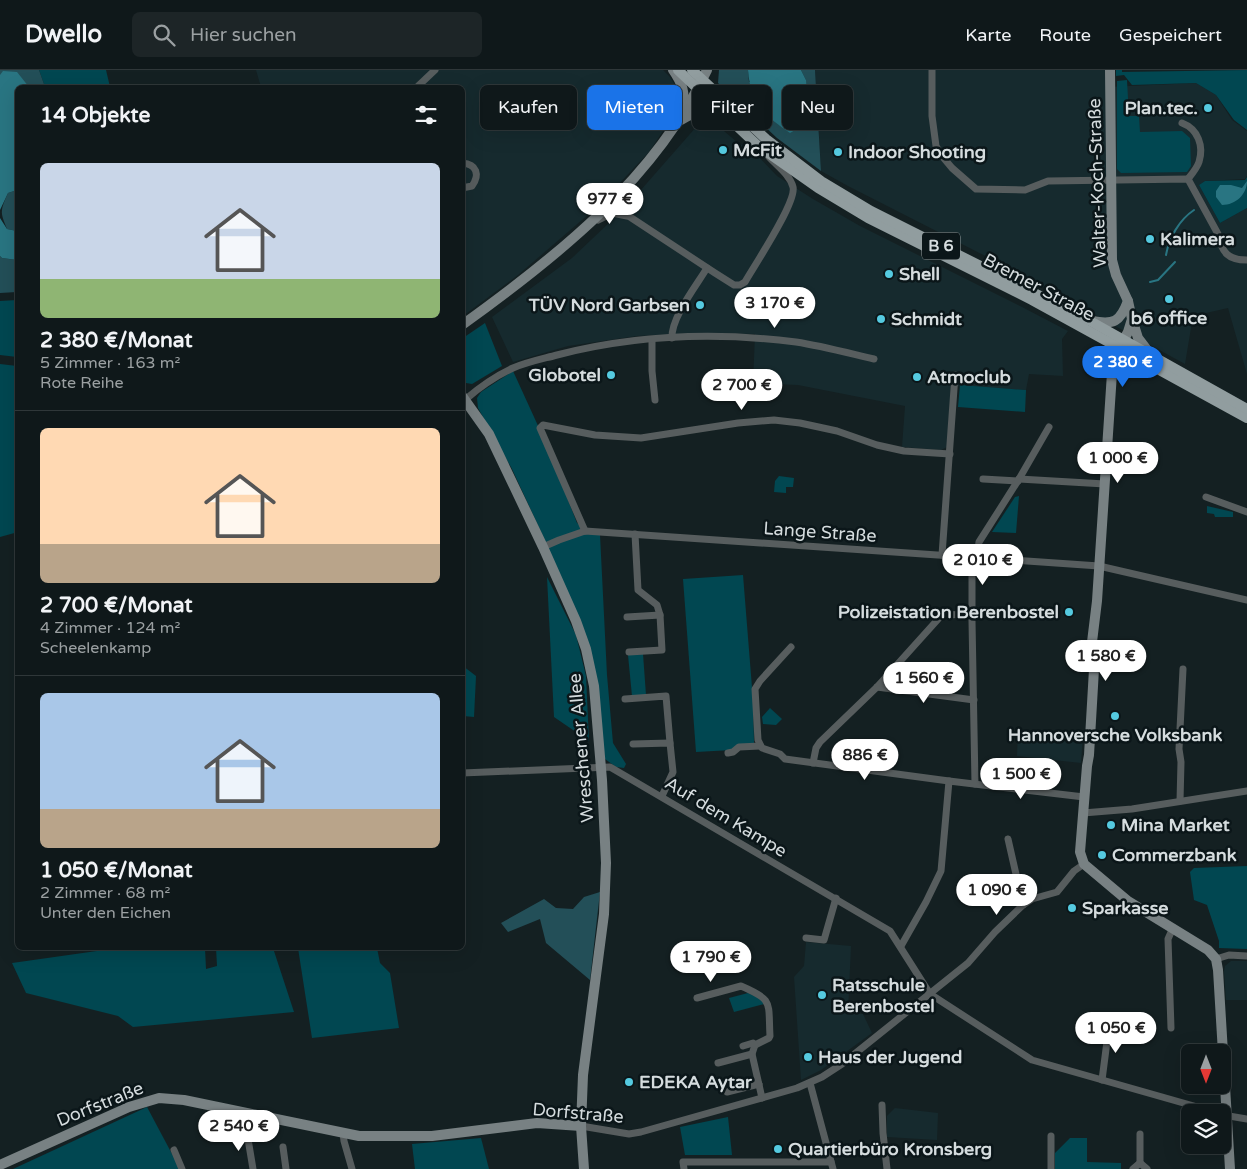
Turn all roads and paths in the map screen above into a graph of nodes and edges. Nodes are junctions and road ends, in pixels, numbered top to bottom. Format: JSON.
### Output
{"nodes":[{"id":1,"x":435,"y":70,"type":"edge"},
{"id":2,"x":673,"y":70,"type":"edge"},
{"id":3,"x":678,"y":70,"type":"edge"},
{"id":4,"x":692,"y":70,"type":"edge"},
{"id":5,"x":707,"y":70,"type":"edge"},
{"id":6,"x":932,"y":70,"type":"edge"},
{"id":7,"x":1110,"y":70,"type":"edge"},
{"id":8,"x":429,"y":73,"type":"edge"},
{"id":9,"x":700,"y":84,"type":"junction"},
{"id":10,"x":419,"y":85,"type":"edge"},
{"id":11,"x":681,"y":85,"type":"edge"},
{"id":12,"x":682,"y":87,"type":"edge"},
{"id":13,"x":682,"y":109,"type":"edge"},
{"id":14,"x":682,"y":115,"type":"edge"},
{"id":15,"x":1182,"y":123,"type":"dead end"},
{"id":16,"x":672,"y":130,"type":"edge"},
{"id":17,"x":740,"y":130,"type":"edge"},
{"id":18,"x":757,"y":145,"type":"junction"},
{"id":19,"x":465,"y":163,"type":"edge"},
{"id":20,"x":1188,"y":179,"type":"junction"},
{"id":21,"x":1111,"y":180,"type":"junction"},
{"id":22,"x":465,"y":187,"type":"edge"},
{"id":23,"x":621,"y":192,"type":"junction"},
{"id":24,"x":630,"y":217,"type":"junction"},
{"id":25,"x":591,"y":223,"type":"junction"},
{"id":26,"x":1247,"y":260,"type":"edge"},
{"id":27,"x":707,"y":268,"type":"junction"},
{"id":28,"x":1128,"y":301,"type":"junction"},
{"id":29,"x":1132,"y":319,"type":"junction"},
{"id":30,"x":1090,"y":321,"type":"junction"},
{"id":31,"x":465,"y":324,"type":"edge"},
{"id":32,"x":672,"y":338,"type":"junction"},
{"id":33,"x":652,"y":340,"type":"junction"},
{"id":34,"x":1121,"y":344,"type":"junction"},
{"id":35,"x":1151,"y":355,"type":"junction"},
{"id":36,"x":874,"y":359,"type":"dead end"},
{"id":37,"x":954,"y":375,"type":"dead end"},
{"id":38,"x":465,"y":397,"type":"edge"},
{"id":39,"x":465,"y":399,"type":"edge"},
{"id":40,"x":655,"y":400,"type":"dead end"},
{"id":41,"x":1247,"y":408,"type":"edge"},
{"id":42,"x":1247,"y":418,"type":"edge"},
{"id":43,"x":1049,"y":427,"type":"dead end"},
{"id":44,"x":950,"y":454,"type":"junction"},
{"id":45,"x":983,"y":478,"type":"dead end"},
{"id":46,"x":1019,"y":480,"type":"junction"},
{"id":47,"x":1105,"y":484,"type":"junction"},
{"id":48,"x":1206,"y":497,"type":"dead end"},
{"id":49,"x":1247,"y":512,"type":"edge"},
{"id":50,"x":585,"y":531,"type":"junction"},
{"id":51,"x":635,"y":534,"type":"junction"},
{"id":52,"x":543,"y":547,"type":"junction"},
{"id":53,"x":942,"y":554,"type":"junction"},
{"id":54,"x":974,"y":557,"type":"junction"},
{"id":55,"x":1099,"y":566,"type":"junction"},
{"id":56,"x":1247,"y":600,"type":"edge"},
{"id":57,"x":972,"y":614,"type":"junction"},
{"id":58,"x":660,"y":615,"type":"junction"},
{"id":59,"x":627,"y":617,"type":"dead end"},
{"id":60,"x":791,"y":647,"type":"dead end"},
{"id":61,"x":629,"y":652,"type":"dead end"},
{"id":62,"x":1183,"y":669,"type":"dead end"},
{"id":63,"x":877,"y":687,"type":"junction"},
{"id":64,"x":624,"y":699,"type":"dead end"},
{"id":65,"x":974,"y":700,"type":"junction"},
{"id":66,"x":670,"y":743,"type":"junction"},
{"id":67,"x":633,"y":744,"type":"dead end"},
{"id":68,"x":760,"y":746,"type":"junction"},
{"id":69,"x":728,"y":753,"type":"dead end"},
{"id":70,"x":814,"y":763,"type":"junction"},
{"id":71,"x":600,"y":766,"type":"junction"},
{"id":72,"x":465,"y":773,"type":"edge"},
{"id":73,"x":949,"y":781,"type":"junction"},
{"id":74,"x":975,"y":784,"type":"junction"},
{"id":75,"x":1247,"y":791,"type":"edge"},
{"id":76,"x":662,"y":796,"type":"junction"},
{"id":77,"x":1084,"y":797,"type":"junction"},
{"id":78,"x":1180,"y":801,"type":"junction"},
{"id":79,"x":1083,"y":813,"type":"junction"},
{"id":80,"x":1008,"y":838,"type":"dead end"},
{"id":81,"x":1084,"y":864,"type":"junction"},
{"id":82,"x":836,"y":898,"type":"junction"},
{"id":83,"x":1024,"y":905,"type":"junction"},
{"id":84,"x":1172,"y":930,"type":"junction"},
{"id":85,"x":806,"y":938,"type":"dead end"},
{"id":86,"x":901,"y":946,"type":"junction"},
{"id":87,"x":1247,"y":956,"type":"edge"},
{"id":88,"x":1216,"y":959,"type":"junction"},
{"id":89,"x":930,"y":994,"type":"junction"},
{"id":90,"x":697,"y":998,"type":"dead end"},
{"id":91,"x":1109,"y":1026,"type":"dead end"},
{"id":92,"x":1171,"y":1028,"type":"dead end"},
{"id":93,"x":755,"y":1045,"type":"junction"},
{"id":94,"x":743,"y":1046,"type":"dead end"},
{"id":95,"x":752,"y":1054,"type":"junction"},
{"id":96,"x":718,"y":1063,"type":"dead end"},
{"id":97,"x":1102,"y":1080,"type":"junction"},
{"id":98,"x":810,"y":1083,"type":"junction"},
{"id":99,"x":758,"y":1084,"type":"junction"},
{"id":100,"x":727,"y":1092,"type":"dead end"},
{"id":101,"x":762,"y":1098,"type":"junction"},
{"id":102,"x":1187,"y":1104,"type":"edge"},
{"id":103,"x":1224,"y":1104,"type":"edge"},
{"id":104,"x":882,"y":1105,"type":"dead end"},
{"id":105,"x":249,"y":1114,"type":"junction"},
{"id":106,"x":1231,"y":1116,"type":"edge"},
{"id":107,"x":1247,"y":1119,"type":"edge"},
{"id":108,"x":581,"y":1126,"type":"junction"},
{"id":109,"x":343,"y":1133,"type":"junction"},
{"id":110,"x":1140,"y":1134,"type":"dead end"},
{"id":111,"x":1051,"y":1136,"type":"dead end"},
{"id":112,"x":283,"y":1147,"type":"dead end"},
{"id":113,"x":174,"y":1150,"type":"dead end"},
{"id":114,"x":1229,"y":1154,"type":"edge"},
{"id":115,"x":1140,"y":1163,"type":"junction"},
{"id":116,"x":0,"y":1165,"type":"edge"},
{"id":117,"x":684,"y":1165,"type":"edge"},
{"id":118,"x":832,"y":1166,"type":"edge"},
{"id":119,"x":253,"y":1168,"type":"edge"},
{"id":120,"x":182,"y":1169,"type":"edge"},
{"id":121,"x":244,"y":1169,"type":"edge"},
{"id":122,"x":286,"y":1169,"type":"edge"},
{"id":123,"x":352,"y":1169,"type":"edge"},
{"id":124,"x":584,"y":1169,"type":"edge"},
{"id":125,"x":887,"y":1169,"type":"edge"},
{"id":126,"x":1051,"y":1169,"type":"edge"},
{"id":127,"x":1133,"y":1169,"type":"edge"},
{"id":128,"x":1147,"y":1169,"type":"edge"},
{"id":129,"x":1230,"y":1169,"type":"edge"}],
"edges":[{"from":1,"to":8,"type":"street"},
{"from":2,"to":11,"type":"street"},
{"from":3,"to":9,"type":"main road","name":"Bremer Straße","number":"B 6"},
{"from":4,"to":9,"type":"main road","name":"Bremer Straße","number":"B 6"},
{"from":5,"to":9,"type":"street"},
{"from":6,"to":21,"type":"street"},
{"from":7,"to":21,"type":"street","name":"Walter-Koch-Straße"},
{"from":8,"to":10,"type":"street"},
{"from":9,"to":14,"type":"street"},
{"from":9,"to":30,"type":"main road","name":"Bremer Straße","number":"B 6"},
{"from":12,"to":13,"type":"street"},
{"from":15,"to":20,"type":"street"},
{"from":16,"to":23,"type":"street"},
{"from":17,"to":18,"type":"main road","name":"Bremer Straße","number":"B 6"},
{"from":18,"to":27,"type":"street"},
{"from":18,"to":34,"type":"main road","name":"Bremer Straße","number":"B 6"},
{"from":19,"to":22,"type":"street"},
{"from":20,"to":21,"type":"street"},
{"from":20,"to":26,"type":"street"},
{"from":21,"to":28,"type":"street","name":"Walter-Koch-Straße"},
{"from":23,"to":24,"type":"street"},
{"from":23,"to":25,"type":"street"},
{"from":24,"to":25,"type":"street"},
{"from":24,"to":27,"type":"street"},
{"from":25,"to":31,"type":"street"},
{"from":27,"to":32,"type":"street"},
{"from":28,"to":29,"type":"street","name":"Walter-Koch-Straße"},
{"from":28,"to":30,"type":"street"},
{"from":29,"to":34,"type":"street"},
{"from":29,"to":35,"type":"street","name":"Walter-Koch-Straße"},
{"from":30,"to":34,"type":"main road","name":"Bremer Straße","number":"B 6"},
{"from":32,"to":33,"type":"street"},
{"from":32,"to":36,"type":"street"},
{"from":33,"to":38,"type":"street"},
{"from":33,"to":40,"type":"street"},
{"from":34,"to":35,"type":"main road","name":"Bremer Straße","number":"B 6"},
{"from":34,"to":42,"type":"main road","name":"Bremer Straße","number":"B 6"},
{"from":34,"to":47,"type":"street"},
{"from":35,"to":41,"type":"main road","name":"Bremer Straße","number":"B 6"},
{"from":37,"to":44,"type":"street"},
{"from":39,"to":52,"type":"street","name":"Wreschener Allee"},
{"from":43,"to":46,"type":"street"},
{"from":44,"to":50,"type":"street"},
{"from":44,"to":53,"type":"street"},
{"from":45,"to":46,"type":"street"},
{"from":46,"to":47,"type":"street"},
{"from":46,"to":54,"type":"street"},
{"from":47,"to":55,"type":"street"},
{"from":48,"to":49,"type":"street"},
{"from":50,"to":51,"type":"street","name":"Lange Straße"},
{"from":50,"to":52,"type":"street","name":"Lange Straße"},
{"from":51,"to":53,"type":"street","name":"Lange Straße"},
{"from":51,"to":58,"type":"street"},
{"from":52,"to":71,"type":"street","name":"Wreschener Allee"},
{"from":53,"to":54,"type":"street","name":"Lange Straße"},
{"from":54,"to":55,"type":"street","name":"Lange Straße"},
{"from":54,"to":57,"type":"street"},
{"from":55,"to":56,"type":"street","name":"Lange Straße"},
{"from":55,"to":77,"type":"street"},
{"from":57,"to":63,"type":"street"},
{"from":57,"to":65,"type":"street"},
{"from":58,"to":59,"type":"street"},
{"from":58,"to":61,"type":"street"},
{"from":60,"to":68,"type":"street"},
{"from":62,"to":78,"type":"street"},
{"from":63,"to":65,"type":"street"},
{"from":63,"to":70,"type":"street"},
{"from":64,"to":66,"type":"street"},
{"from":65,"to":74,"type":"street"},
{"from":66,"to":67,"type":"street"},
{"from":66,"to":76,"type":"street"},
{"from":68,"to":69,"type":"street"},
{"from":68,"to":70,"type":"street"},
{"from":70,"to":73,"type":"street"},
{"from":71,"to":72,"type":"street","name":"Auf dem Kampe"},
{"from":71,"to":76,"type":"street","name":"Auf dem Kampe"},
{"from":71,"to":108,"type":"street","name":"Wreschener Allee"},
{"from":73,"to":74,"type":"street"},
{"from":73,"to":86,"type":"street"},
{"from":74,"to":77,"type":"street"},
{"from":75,"to":78,"type":"street"},
{"from":76,"to":82,"type":"street","name":"Auf dem Kampe"},
{"from":77,"to":79,"type":"street"},
{"from":78,"to":79,"type":"street"},
{"from":79,"to":81,"type":"street"},
{"from":80,"to":83,"type":"street"},
{"from":81,"to":83,"type":"street","name":"Dorfstraße"},
{"from":81,"to":84,"type":"street"},
{"from":82,"to":85,"type":"street"},
{"from":82,"to":86,"type":"street","name":"Auf dem Kampe"},
{"from":83,"to":89,"type":"street","name":"Dorfstraße"},
{"from":84,"to":88,"type":"street"},
{"from":84,"to":92,"type":"street"},
{"from":86,"to":89,"type":"street","name":"Auf dem Kampe"},
{"from":87,"to":88,"type":"street"},
{"from":88,"to":103,"type":"street"},
{"from":89,"to":97,"type":"street"},
{"from":89,"to":98,"type":"street","name":"Dorfstraße"},
{"from":90,"to":93,"type":"street"},
{"from":91,"to":97,"type":"street"},
{"from":93,"to":94,"type":"street"},
{"from":93,"to":95,"type":"street"},
{"from":95,"to":96,"type":"street"},
{"from":95,"to":99,"type":"street"},
{"from":97,"to":102,"type":"street"},
{"from":98,"to":101,"type":"street","name":"Dorfstraße"},
{"from":98,"to":118,"type":"street"},
{"from":99,"to":100,"type":"street"},
{"from":99,"to":101,"type":"street"},
{"from":101,"to":108,"type":"street","name":"Dorfstraße"},
{"from":104,"to":125,"type":"street"},
{"from":105,"to":109,"type":"street","name":"Dorfstraße"},
{"from":105,"to":116,"type":"street","name":"Dorfstraße"},
{"from":105,"to":119,"type":"street"},
{"from":106,"to":107,"type":"street"},
{"from":108,"to":109,"type":"street","name":"Dorfstraße"},
{"from":108,"to":124,"type":"street","name":"Wreschener Allee"},
{"from":109,"to":123,"type":"street"},
{"from":110,"to":115,"type":"street"},
{"from":111,"to":126,"type":"street"},
{"from":112,"to":122,"type":"street"},
{"from":113,"to":120,"type":"street"},
{"from":114,"to":129,"type":"street"},
{"from":115,"to":127,"type":"street"},
{"from":115,"to":128,"type":"street"},
{"from":117,"to":118,"type":"street"},
{"from":119,"to":121,"type":"street"}]}
